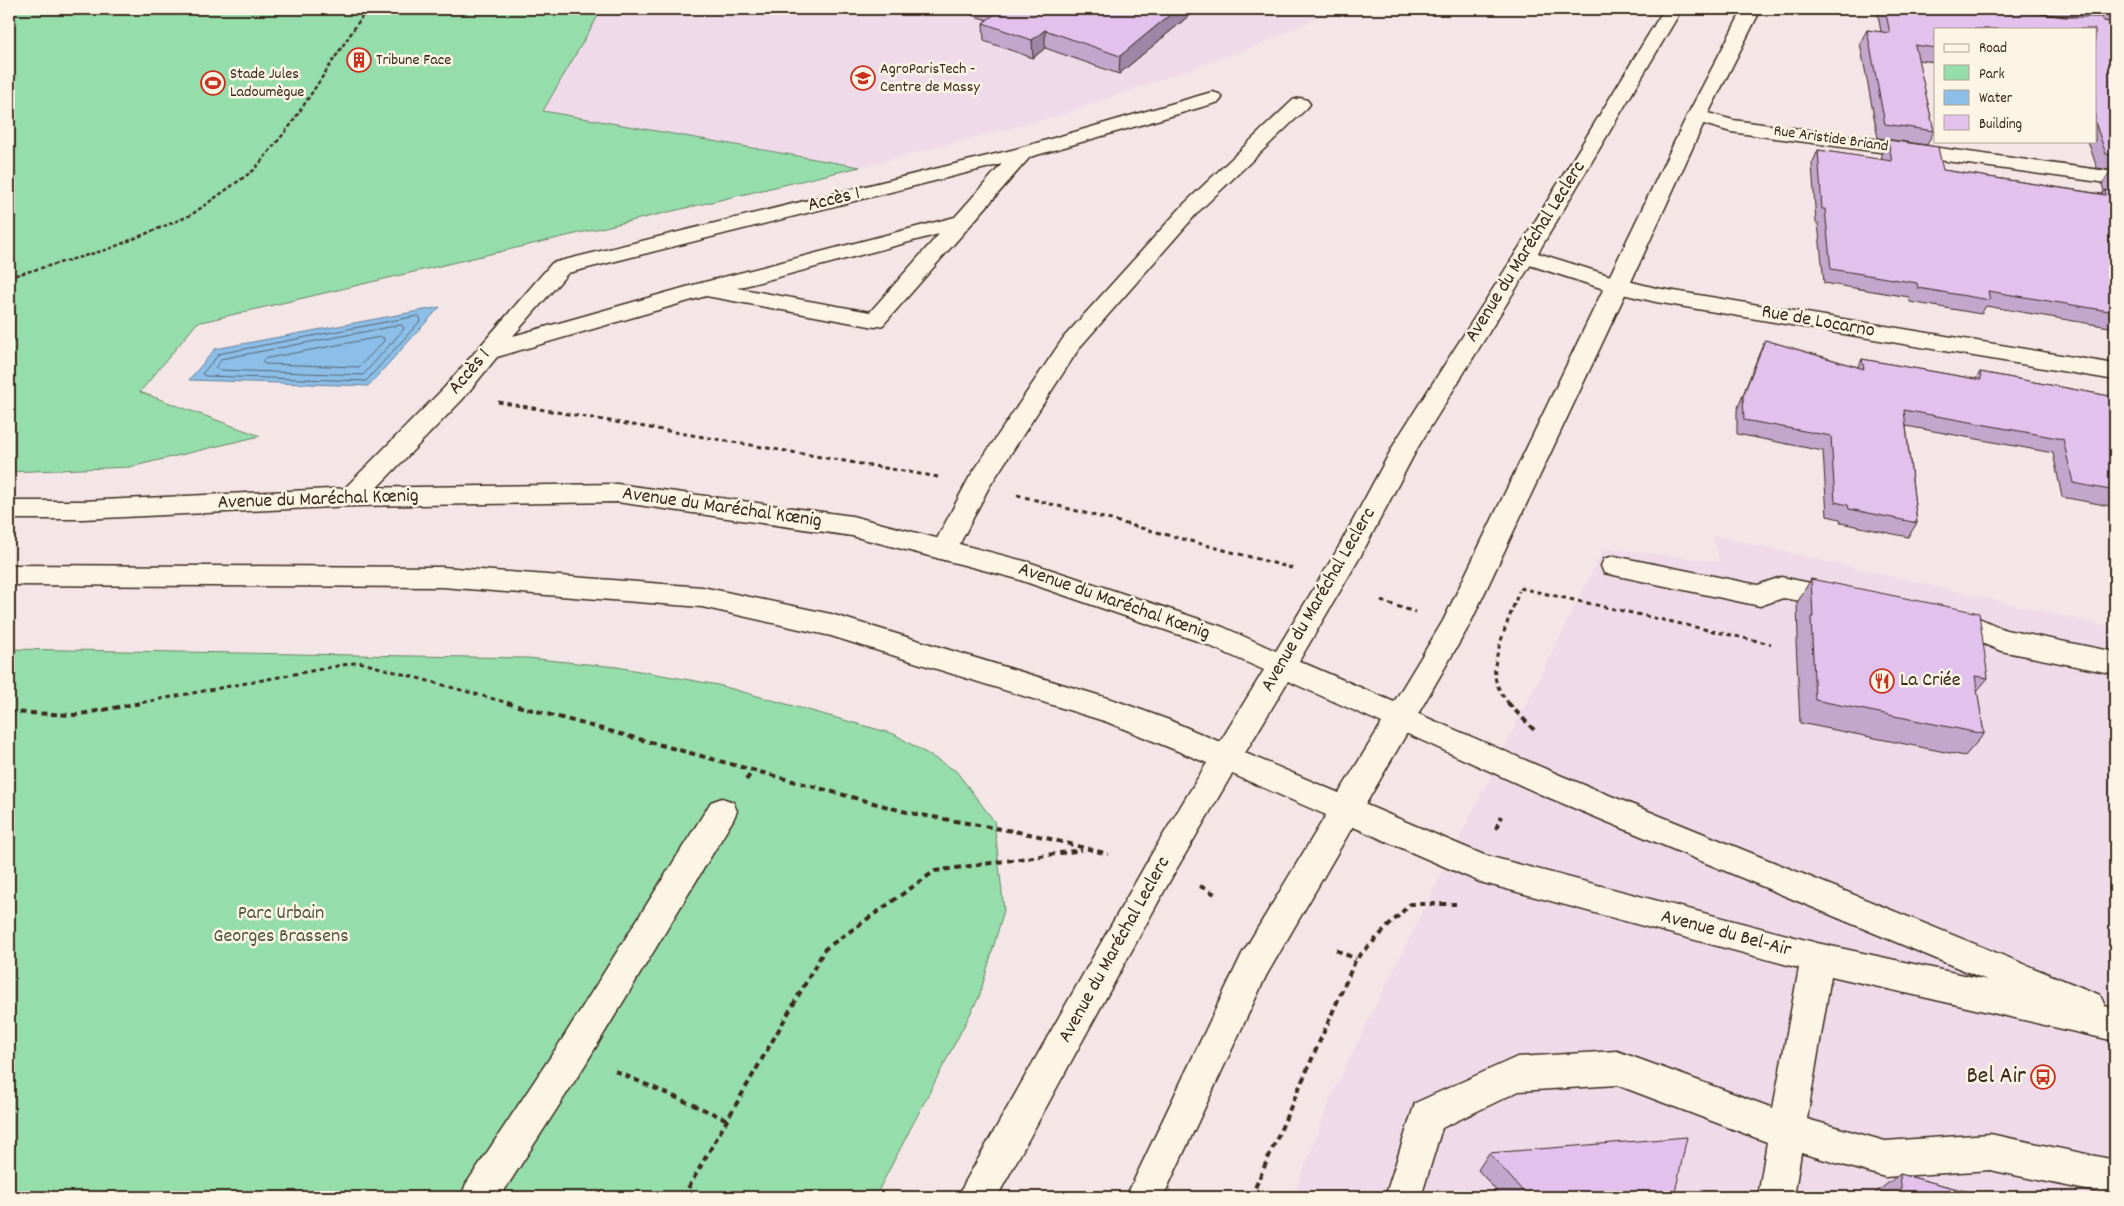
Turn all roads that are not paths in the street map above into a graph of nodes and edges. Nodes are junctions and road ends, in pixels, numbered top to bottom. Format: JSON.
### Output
{"nodes":[{"id":1,"x":1673,"y":9,"type":"edge"},
{"id":2,"x":1752,"y":9,"type":"edge"},
{"id":3,"x":1212,"y":98,"type":"dead end"},
{"id":4,"x":1300,"y":104,"type":"dead end"},
{"id":5,"x":1697,"y":116,"type":"junction"},
{"id":6,"x":1023,"y":152,"type":"junction"},
{"id":7,"x":2115,"y":178,"type":"edge"},
{"id":8,"x":963,"y":221,"type":"junction"},
{"id":9,"x":1524,"y":256,"type":"junction"},
{"id":10,"x":1618,"y":286,"type":"junction"},
{"id":11,"x":704,"y":289,"type":"junction"},
{"id":12,"x":488,"y":350,"type":"junction"},
{"id":13,"x":2115,"y":372,"type":"edge"},
{"id":14,"x":352,"y":497,"type":"junction"},
{"id":15,"x":9,"y":510,"type":"edge"},
{"id":16,"x":944,"y":550,"type":"junction"},
{"id":17,"x":1614,"y":566,"type":"dead end"},
{"id":18,"x":9,"y":575,"type":"edge"},
{"id":19,"x":1866,"y":604,"type":"edge"},
{"id":20,"x":1922,"y":615,"type":"edge"},
{"id":21,"x":2115,"y":663,"type":"edge"},
{"id":22,"x":1282,"y":666,"type":"junction"},
{"id":23,"x":1400,"y":718,"type":"junction"},
{"id":24,"x":1226,"y":758,"type":"junction"},
{"id":25,"x":1346,"y":810,"type":"junction"},
{"id":26,"x":722,"y":811,"type":"dead end"},
{"id":27,"x":1817,"y":958,"type":"junction"},
{"id":28,"x":2115,"y":1017,"type":"edge"},
{"id":29,"x":2115,"y":1025,"type":"edge"},
{"id":30,"x":1787,"y":1131,"type":"junction"},
{"id":31,"x":2115,"y":1178,"type":"edge"},
{"id":32,"x":479,"y":1197,"type":"edge"},
{"id":33,"x":977,"y":1197,"type":"edge"},
{"id":34,"x":1144,"y":1197,"type":"edge"},
{"id":35,"x":1403,"y":1197,"type":"edge"},
{"id":36,"x":1776,"y":1197,"type":"edge"}],
"edges":[{"from":1,"to":9,"type":"main road","name":"Avenue du Maréchal Leclerc"},
{"from":2,"to":5,"type":"main road"},
{"from":3,"to":6,"type":"main road","name":"Accès 1"},
{"from":4,"to":16,"type":"main road"},
{"from":5,"to":7,"type":"main road","name":"Rue Aristide Briand"},
{"from":5,"to":10,"type":"main road"},
{"from":6,"to":8,"type":"main road"},
{"from":6,"to":12,"type":"main road","name":"Accès 1"},
{"from":8,"to":11,"type":"main road"},
{"from":8,"to":11,"type":"main road"},
{"from":9,"to":10,"type":"main road","name":"Rue de Locarno"},
{"from":9,"to":22,"type":"main road","name":"Avenue du Maréchal Leclerc"},
{"from":10,"to":13,"type":"main road","name":"Rue de Locarno"},
{"from":10,"to":23,"type":"main road"},
{"from":11,"to":12,"type":"main road"},
{"from":12,"to":14,"type":"main road","name":"Accès 1"},
{"from":14,"to":15,"type":"main road","name":"Avenue du Maréchal Kœnig"},
{"from":14,"to":16,"type":"main road","name":"Avenue du Maréchal Kœnig"},
{"from":16,"to":22,"type":"main road","name":"Avenue du Maréchal Kœnig"},
{"from":17,"to":19,"type":"main road"},
{"from":18,"to":24,"type":"main road"},
{"from":20,"to":21,"type":"main road"},
{"from":22,"to":23,"type":"main road","name":"Avenue du Maréchal Kœnig"},
{"from":22,"to":24,"type":"main road","name":"Avenue du Maréchal Leclerc"},
{"from":23,"to":25,"type":"main road"},
{"from":23,"to":28,"type":"main road"},
{"from":24,"to":25,"type":"main road"},
{"from":24,"to":33,"type":"main road","name":"Avenue du Maréchal Leclerc"},
{"from":25,"to":27,"type":"main road","name":"Avenue du Bel-Air"},
{"from":25,"to":34,"type":"main road"},
{"from":26,"to":32,"type":"main road"},
{"from":27,"to":29,"type":"main road","name":"Avenue du Bel-Air"},
{"from":27,"to":30,"type":"main road"},
{"from":30,"to":31,"type":"main road"},
{"from":30,"to":35,"type":"main road"},
{"from":30,"to":36,"type":"main road"}]}
